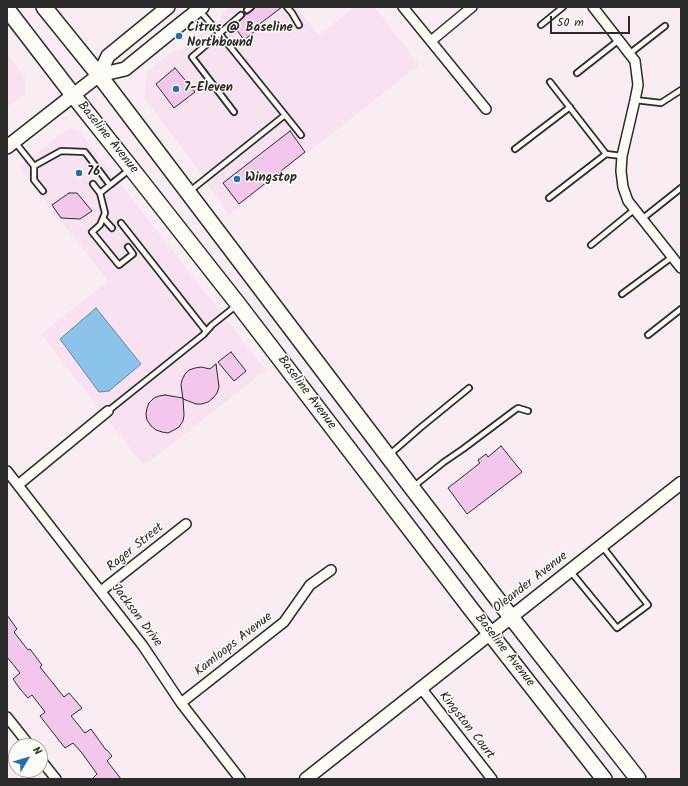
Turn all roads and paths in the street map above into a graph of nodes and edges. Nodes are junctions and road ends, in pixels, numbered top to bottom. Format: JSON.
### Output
{"nodes":[{"id":1,"x":44,"y":7,"type":"edge"},
{"id":2,"x":168,"y":7,"type":"edge"},
{"id":3,"x":287,"y":7,"type":"edge"},
{"id":4,"x":403,"y":7,"type":"edge"},
{"id":5,"x":472,"y":7,"type":"edge"},
{"id":6,"x":563,"y":7,"type":"edge"},
{"id":7,"x":593,"y":7,"type":"edge"},
{"id":8,"x":200,"y":8,"type":"edge"},
{"id":9,"x":7,"y":9,"type":"edge"},
{"id":10,"x":241,"y":15,"type":"dead end"},
{"id":11,"x":299,"y":25,"type":"dead end"},
{"id":12,"x":541,"y":25,"type":"dead end"},
{"id":13,"x":664,"y":26,"type":"dead end"},
{"id":14,"x":219,"y":33,"type":"junction"},
{"id":15,"x":619,"y":40,"type":"junction"},
{"id":16,"x":431,"y":41,"type":"junction"},
{"id":17,"x":629,"y":54,"type":"junction"},
{"id":18,"x":577,"y":73,"type":"dead end"},
{"id":19,"x":99,"y":75,"type":"junction"},
{"id":20,"x":550,"y":82,"type":"dead end"},
{"id":21,"x":681,"y":90,"type":"edge"},
{"id":22,"x":73,"y":95,"type":"junction"},
{"id":23,"x":635,"y":100,"type":"junction"},
{"id":24,"x":570,"y":107,"type":"junction"},
{"id":25,"x":486,"y":109,"type":"dead end"},
{"id":26,"x":234,"y":112,"type":"dead end"},
{"id":27,"x":285,"y":115,"type":"junction"},
{"id":28,"x":301,"y":135,"type":"dead end"},
{"id":29,"x":11,"y":144,"type":"edge"},
{"id":30,"x":515,"y":149,"type":"dead end"},
{"id":31,"x":606,"y":154,"type":"junction"},
{"id":32,"x":622,"y":156,"type":"junction"},
{"id":33,"x":34,"y":166,"type":"junction"},
{"id":34,"x":132,"y":168,"type":"junction"},
{"id":35,"x":93,"y":184,"type":"dead end"},
{"id":36,"x":110,"y":185,"type":"junction"},
{"id":37,"x":681,"y":188,"type":"edge"},
{"id":38,"x":43,"y":191,"type":"dead end"},
{"id":39,"x":188,"y":192,"type":"junction"},
{"id":40,"x":100,"y":193,"type":"junction"},
{"id":41,"x":548,"y":198,"type":"dead end"},
{"id":42,"x":635,"y":209,"type":"junction"},
{"id":43,"x":103,"y":218,"type":"junction"},
{"id":44,"x":642,"y":219,"type":"junction"},
{"id":45,"x":121,"y":223,"type":"dead end"},
{"id":46,"x":112,"y":228,"type":"dead end"},
{"id":47,"x":590,"y":245,"type":"dead end"},
{"id":48,"x":128,"y":247,"type":"dead end"},
{"id":49,"x":672,"y":257,"type":"junction"},
{"id":50,"x":681,"y":268,"type":"edge"},
{"id":51,"x":622,"y":294,"type":"dead end"},
{"id":52,"x":238,"y":304,"type":"junction"},
{"id":53,"x":681,"y":309,"type":"edge"},
{"id":54,"x":206,"y":331,"type":"junction"},
{"id":55,"x":648,"y":335,"type":"dead end"},
{"id":56,"x":469,"y":388,"type":"dead end"},
{"id":57,"x":108,"y":411,"type":"joint"},
{"id":58,"x":528,"y":411,"type":"dead end"},
{"id":59,"x":388,"y":456,"type":"junction"},
{"id":60,"x":7,"y":471,"type":"edge"},
{"id":61,"x":681,"y":483,"type":"edge"},
{"id":62,"x":18,"y":485,"type":"junction"},
{"id":63,"x":412,"y":488,"type":"junction"},
{"id":64,"x":186,"y":524,"type":"dead end"},
{"id":65,"x":601,"y":546,"type":"junction"},
{"id":66,"x":331,"y":570,"type":"dead end"},
{"id":67,"x":570,"y":570,"type":"junction"},
{"id":68,"x":101,"y":591,"type":"junction"},
{"id":69,"x":511,"y":617,"type":"junction"},
{"id":70,"x":490,"y":634,"type":"junction"},
{"id":71,"x":421,"y":688,"type":"junction"},
{"id":72,"x":181,"y":703,"type":"junction"},
{"id":73,"x":7,"y":717,"type":"edge"},
{"id":74,"x":24,"y":738,"type":"edge"},
{"id":75,"x":48,"y":769,"type":"edge"},
{"id":76,"x":56,"y":779,"type":"edge"},
{"id":77,"x":240,"y":779,"type":"edge"},
{"id":78,"x":306,"y":779,"type":"edge"},
{"id":79,"x":492,"y":779,"type":"edge"},
{"id":80,"x":604,"y":779,"type":"edge"},
{"id":81,"x":638,"y":779,"type":"edge"}],
"edges":[{"from":1,"to":19,"type":"main road","name":"Baseline Avenue"},
{"from":2,"to":19,"type":"main road"},
{"from":3,"to":11,"type":"lane"},
{"from":4,"to":16,"type":"street"},
{"from":5,"to":16,"type":"street"},
{"from":6,"to":12,"type":"lane"},
{"from":7,"to":15,"type":"street"},
{"from":8,"to":14,"type":"lane"},
{"from":8,"to":19,"type":"main road"},
{"from":9,"to":22,"type":"main road","name":"Baseline Avenue"},
{"from":10,"to":14,"type":"lane"},
{"from":13,"to":17,"type":"lane"},
{"from":14,"to":26,"type":"lane"},
{"from":14,"to":27,"type":"lane"},
{"from":15,"to":17,"type":"street"},
{"from":15,"to":18,"type":"lane"},
{"from":16,"to":25,"type":"street"},
{"from":17,"to":23,"type":"street"},
{"from":19,"to":22,"type":"main road"},
{"from":19,"to":39,"type":"main road","name":"Baseline Avenue"},
{"from":20,"to":24,"type":"lane"},
{"from":21,"to":23,"type":"lane"},
{"from":22,"to":29,"type":"main road"},
{"from":22,"to":34,"type":"main road","name":"Baseline Avenue"},
{"from":23,"to":32,"type":"street"},
{"from":24,"to":30,"type":"lane"},
{"from":24,"to":31,"type":"lane"},
{"from":27,"to":28,"type":"lane"},
{"from":27,"to":39,"type":"lane"},
{"from":29,"to":33,"type":"lane"},
{"from":31,"to":32,"type":"lane"},
{"from":31,"to":41,"type":"lane"},
{"from":32,"to":42,"type":"street"},
{"from":33,"to":36,"type":"lane"},
{"from":33,"to":38,"type":"lane"},
{"from":34,"to":36,"type":"lane"},
{"from":34,"to":52,"type":"main road","name":"Baseline Avenue"},
{"from":35,"to":40,"type":"lane"},
{"from":36,"to":40,"type":"lane"},
{"from":37,"to":44,"type":"lane"},
{"from":39,"to":59,"type":"main road","name":"Baseline Avenue"},
{"from":40,"to":43,"type":"lane"},
{"from":42,"to":44,"type":"street"},
{"from":42,"to":47,"type":"lane"},
{"from":43,"to":46,"type":"lane"},
{"from":43,"to":48,"type":"lane"},
{"from":44,"to":49,"type":"street"},
{"from":45,"to":54,"type":"lane"},
{"from":49,"to":50,"type":"street"},
{"from":49,"to":51,"type":"lane"},
{"from":52,"to":54,"type":"lane"},
{"from":52,"to":70,"type":"main road","name":"Baseline Avenue"},
{"from":53,"to":55,"type":"lane"},
{"from":54,"to":57,"type":"lane"},
{"from":56,"to":59,"type":"lane"},
{"from":57,"to":62,"type":"street"},
{"from":58,"to":63,"type":"lane"},
{"from":59,"to":63,"type":"main road","name":"Baseline Avenue"},
{"from":60,"to":62,"type":"street","name":"Jackson Drive"},
{"from":61,"to":65,"type":"street","name":"Oleander Avenue"},
{"from":62,"to":68,"type":"street","name":"Jackson Drive"},
{"from":63,"to":69,"type":"main road","name":"Baseline Avenue"},
{"from":64,"to":68,"type":"street","name":"Rager Street"},
{"from":65,"to":67,"type":"street","name":"Oleander Avenue"},
{"from":65,"to":67,"type":"lane"},
{"from":66,"to":72,"type":"street","name":"Kamloops Avenue"},
{"from":67,"to":69,"type":"street","name":"Oleander Avenue"},
{"from":68,"to":72,"type":"street","name":"Jackson Drive"},
{"from":69,"to":70,"type":"street","name":"Oleander Avenue"},
{"from":69,"to":81,"type":"main road","name":"Baseline Avenue"},
{"from":70,"to":71,"type":"street","name":"Oleander Avenue"},
{"from":70,"to":80,"type":"main road","name":"Baseline Avenue"},
{"from":71,"to":78,"type":"street","name":"Oleander Avenue"},
{"from":71,"to":79,"type":"street","name":"Kingston Court"},
{"from":72,"to":77,"type":"street","name":"Jackson Drive"},
{"from":73,"to":74,"type":"street"},
{"from":75,"to":76,"type":"street"}]}
